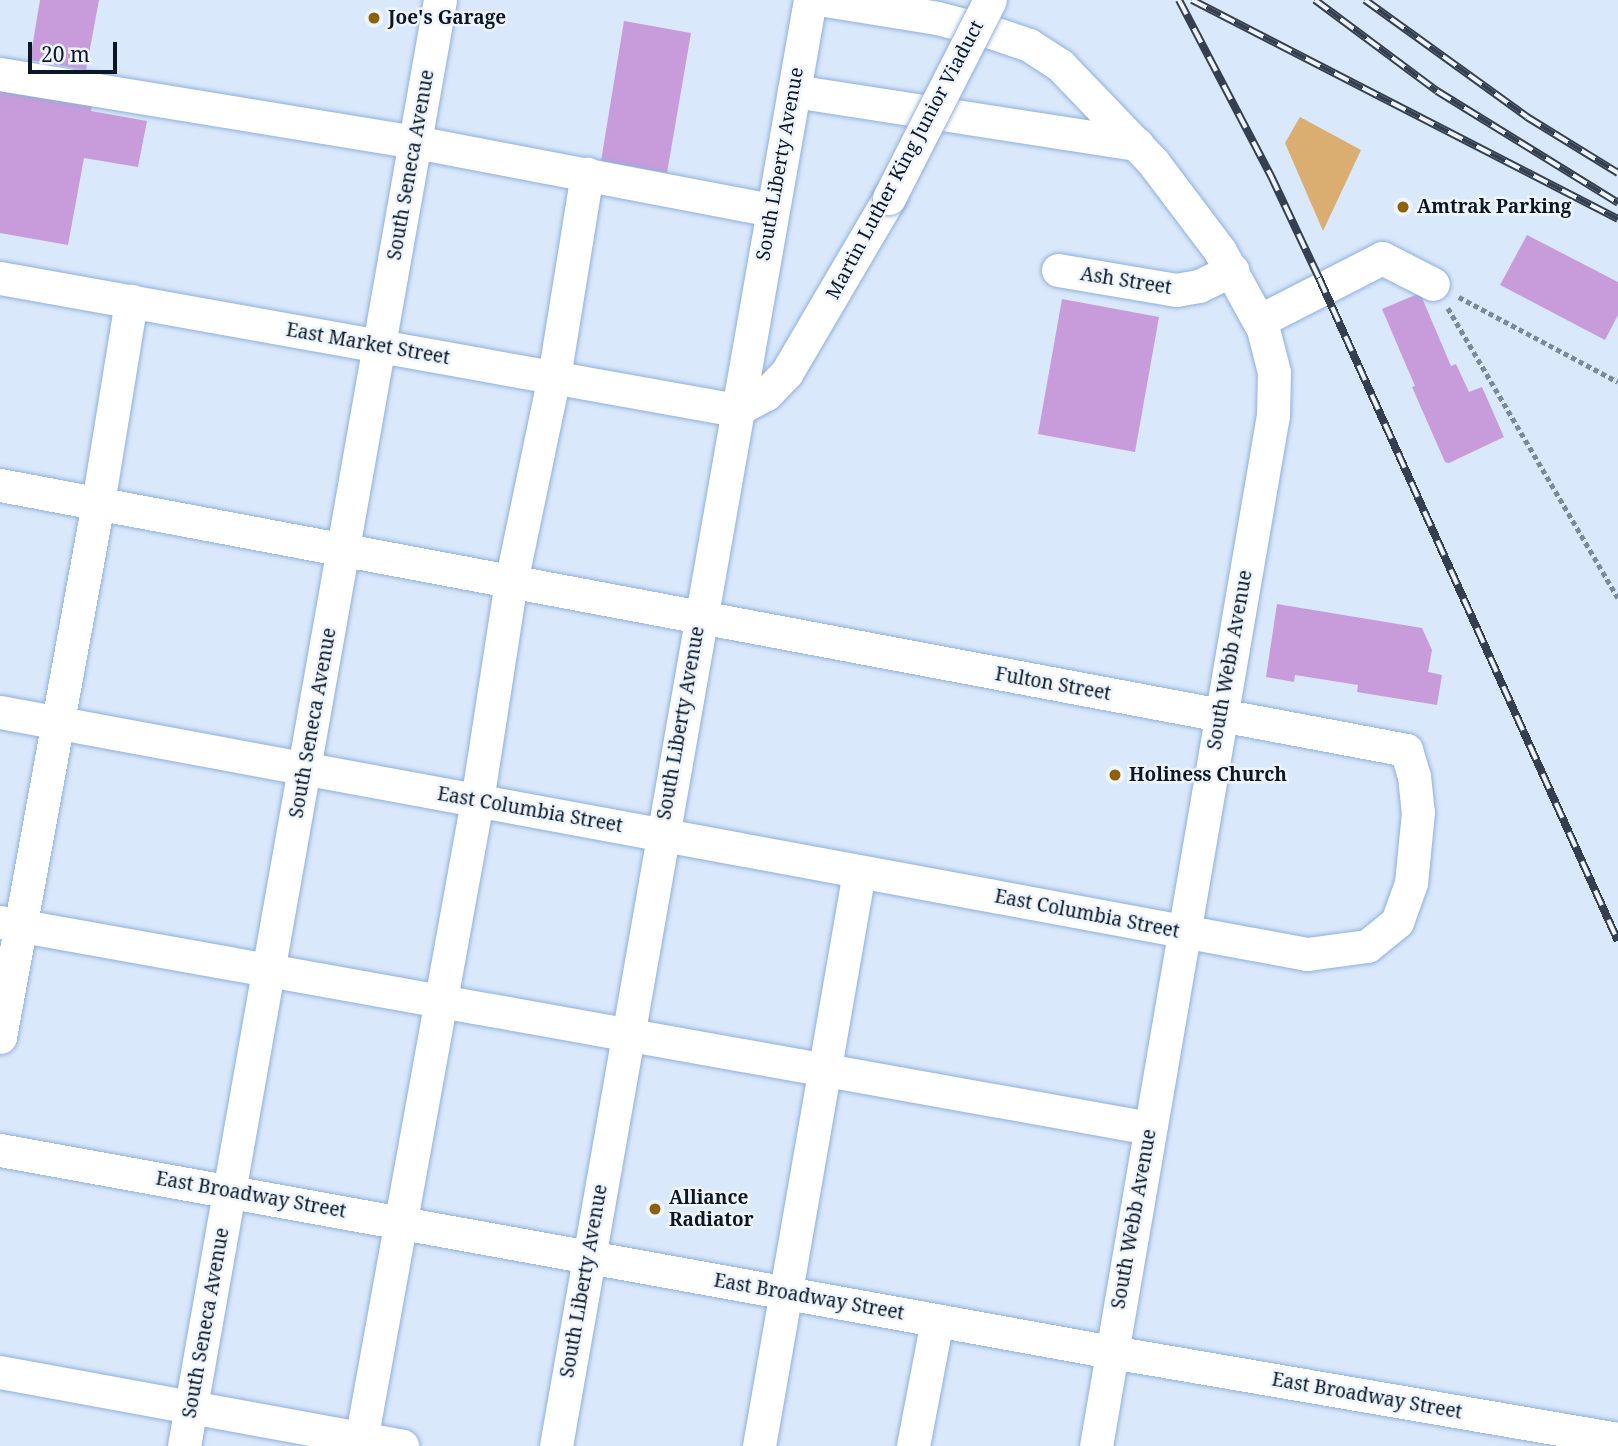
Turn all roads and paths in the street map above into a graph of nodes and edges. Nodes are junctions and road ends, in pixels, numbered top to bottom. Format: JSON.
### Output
{"nodes":[{"id":1,"x":440,"y":0,"type":"edge"},
{"id":2,"x":810,"y":0,"type":"edge"},
{"id":3,"x":825,"y":0,"type":"edge"},
{"id":4,"x":990,"y":0,"type":"edge"},
{"id":5,"x":0,"y":74,"type":"edge"},
{"id":6,"x":794,"y":91,"type":"junction"},
{"id":7,"x":415,"y":142,"type":"junction"},
{"id":8,"x":1137,"y":144,"type":"junction"},
{"id":9,"x":587,"y":174,"type":"junction"},
{"id":10,"x":772,"y":210,"type":"junction"},
{"id":11,"x":1058,"y":270,"type":"dead end"},
{"id":12,"x":1232,"y":270,"type":"junction"},
{"id":13,"x":0,"y":278,"type":"edge"},
{"id":14,"x":1433,"y":284,"type":"junction"},
{"id":15,"x":131,"y":301,"type":"junction"},
{"id":16,"x":1259,"y":321,"type":"junction"},
{"id":17,"x":378,"y":346,"type":"junction"},
{"id":18,"x":554,"y":377,"type":"junction"},
{"id":19,"x":1618,"y":382,"type":"edge"},
{"id":20,"x":736,"y":410,"type":"junction"},
{"id":21,"x":0,"y":485,"type":"edge"},
{"id":22,"x":98,"y":503,"type":"junction"},
{"id":23,"x":344,"y":547,"type":"junction"},
{"id":24,"x":512,"y":582,"type":"junction"},
{"id":25,"x":1618,"y":598,"type":"edge"},
{"id":26,"x":700,"y":619,"type":"junction"},
{"id":27,"x":0,"y":712,"type":"edge"},
{"id":28,"x":1220,"y":715,"type":"junction"},
{"id":29,"x":56,"y":722,"type":"junction"},
{"id":30,"x":1406,"y":750,"type":"joint"},
{"id":31,"x":305,"y":769,"type":"junction"},
{"id":32,"x":477,"y":801,"type":"junction"},
{"id":33,"x":661,"y":835,"type":"junction"},
{"id":34,"x":859,"y":872,"type":"junction"},
{"id":35,"x":10,"y":924,"type":"edge"},
{"id":36,"x":1183,"y":932,"type":"junction"},
{"id":37,"x":269,"y":972,"type":"junction"},
{"id":38,"x":441,"y":1003,"type":"junction"},
{"id":39,"x":626,"y":1036,"type":"junction"},
{"id":40,"x":0,"y":1037,"type":"edge"},
{"id":41,"x":824,"y":1071,"type":"junction"},
{"id":42,"x":1150,"y":1128,"type":"junction"},
{"id":43,"x":0,"y":1150,"type":"edge"},
{"id":44,"x":229,"y":1191,"type":"junction"},
{"id":45,"x":402,"y":1222,"type":"junction"},
{"id":46,"x":589,"y":1256,"type":"junction"},
{"id":47,"x":786,"y":1293,"type":"junction"},
{"id":48,"x":937,"y":1320,"type":"junction"},
{"id":49,"x":1112,"y":1352,"type":"junction"},
{"id":50,"x":0,"y":1372,"type":"edge"},
{"id":51,"x":191,"y":1407,"type":"junction"},
{"id":52,"x":1618,"y":1439,"type":"edge"},
{"id":53,"x":361,"y":1442,"type":"edge"},
{"id":54,"x":184,"y":1446,"type":"edge"},
{"id":55,"x":402,"y":1446,"type":"edge"},
{"id":56,"x":556,"y":1446,"type":"edge"},
{"id":57,"x":759,"y":1446,"type":"edge"},
{"id":58,"x":913,"y":1446,"type":"edge"},
{"id":59,"x":1096,"y":1446,"type":"edge"}],
"edges":[{"from":1,"to":7,"type":"street","name":"South Seneca Avenue"},
{"from":2,"to":6,"type":"street","name":"South Liberty Avenue"},
{"from":3,"to":8,"type":"street","name":"South Webb Avenue"},
{"from":4,"to":20,"type":"street","name":"Martin Luther King Junior Viaduct","bridge":true},
{"from":5,"to":7,"type":"street"},
{"from":6,"to":8,"type":"street"},
{"from":6,"to":10,"type":"street","name":"South Liberty Avenue"},
{"from":7,"to":9,"type":"street"},
{"from":7,"to":17,"type":"street","name":"South Seneca Avenue"},
{"from":8,"to":12,"type":"street","name":"South Webb Avenue"},
{"from":9,"to":10,"type":"street"},
{"from":9,"to":18,"type":"street"},
{"from":10,"to":20,"type":"street","name":"South Liberty Avenue"},
{"from":11,"to":12,"type":"street","name":"Ash Street"},
{"from":12,"to":16,"type":"street","name":"South Webb Avenue"},
{"from":13,"to":15,"type":"street","name":"East Market Street"},
{"from":14,"to":16,"type":"street"},
{"from":14,"to":19,"type":"path"},
{"from":14,"to":25,"type":"path"},
{"from":15,"to":17,"type":"street","name":"East Market Street"},
{"from":15,"to":22,"type":"street"},
{"from":16,"to":28,"type":"street","name":"South Webb Avenue"},
{"from":17,"to":18,"type":"street","name":"East Market Street"},
{"from":17,"to":23,"type":"street","name":"South Seneca Avenue"},
{"from":18,"to":20,"type":"street","name":"East Market Street"},
{"from":18,"to":24,"type":"street"},
{"from":20,"to":26,"type":"street","name":"South Liberty Avenue"},
{"from":21,"to":22,"type":"street","name":"Fulton Street"},
{"from":22,"to":23,"type":"street","name":"Fulton Street"},
{"from":22,"to":29,"type":"street"},
{"from":23,"to":24,"type":"street","name":"Fulton Street"},
{"from":23,"to":31,"type":"street","name":"South Seneca Avenue"},
{"from":24,"to":26,"type":"street","name":"Fulton Street"},
{"from":24,"to":32,"type":"street"},
{"from":26,"to":28,"type":"street","name":"Fulton Street"},
{"from":26,"to":33,"type":"street","name":"South Liberty Avenue"},
{"from":27,"to":29,"type":"street","name":"East Columbia Street"},
{"from":28,"to":30,"type":"street","name":"Fulton Street"},
{"from":28,"to":36,"type":"street","name":"South Webb Avenue"},
{"from":29,"to":31,"type":"street","name":"East Columbia Street"},
{"from":29,"to":35,"type":"street"},
{"from":30,"to":36,"type":"street","name":"East Columbia Street"},
{"from":31,"to":32,"type":"street","name":"East Columbia Street"},
{"from":31,"to":37,"type":"street","name":"South Seneca Avenue"},
{"from":32,"to":33,"type":"street","name":"East Columbia Street"},
{"from":32,"to":38,"type":"street"},
{"from":33,"to":34,"type":"street","name":"East Columbia Street"},
{"from":33,"to":39,"type":"street","name":"South Liberty Avenue"},
{"from":34,"to":36,"type":"street","name":"East Columbia Street"},
{"from":34,"to":41,"type":"street"},
{"from":35,"to":37,"type":"street"},
{"from":35,"to":40,"type":"street"},
{"from":36,"to":42,"type":"street","name":"South Webb Avenue"},
{"from":37,"to":38,"type":"street"},
{"from":37,"to":44,"type":"street","name":"South Seneca Avenue"},
{"from":38,"to":39,"type":"street"},
{"from":38,"to":45,"type":"street"},
{"from":39,"to":41,"type":"street"},
{"from":39,"to":46,"type":"street","name":"South Liberty Avenue"},
{"from":41,"to":42,"type":"street"},
{"from":41,"to":47,"type":"street"},
{"from":42,"to":49,"type":"street","name":"South Webb Avenue"},
{"from":43,"to":44,"type":"street","name":"East Broadway Street"},
{"from":44,"to":45,"type":"street","name":"East Broadway Street"},
{"from":44,"to":51,"type":"street","name":"South Seneca Avenue"},
{"from":45,"to":46,"type":"street","name":"East Broadway Street"},
{"from":45,"to":53,"type":"street"},
{"from":46,"to":47,"type":"street","name":"East Broadway Street"},
{"from":46,"to":56,"type":"street","name":"South Liberty Avenue"},
{"from":47,"to":48,"type":"street","name":"East Broadway Street"},
{"from":47,"to":57,"type":"street"},
{"from":48,"to":49,"type":"street","name":"East Broadway Street"},
{"from":48,"to":58,"type":"street"},
{"from":49,"to":52,"type":"street","name":"East Broadway Street"},
{"from":49,"to":59,"type":"street","name":"South Webb Avenue"},
{"from":50,"to":51,"type":"street"},
{"from":51,"to":53,"type":"street"},
{"from":51,"to":54,"type":"street","name":"South Seneca Avenue"},
{"from":53,"to":55,"type":"street"}]}
